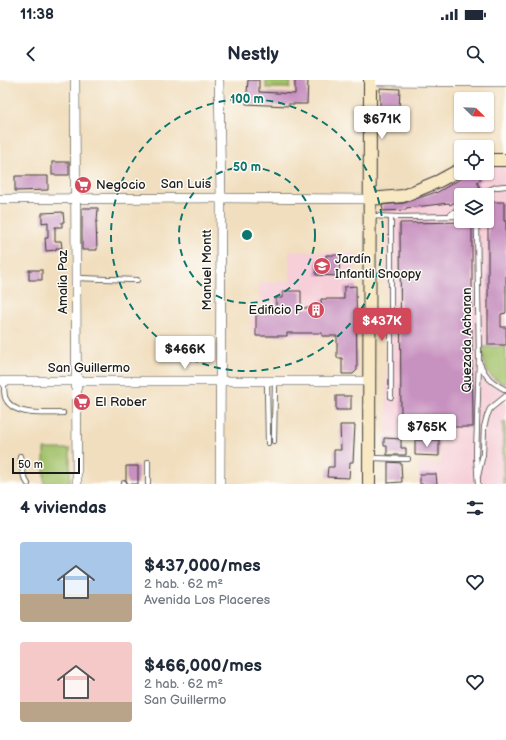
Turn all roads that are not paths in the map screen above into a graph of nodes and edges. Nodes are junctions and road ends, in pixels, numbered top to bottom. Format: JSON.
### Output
{"nodes":[{"id":1,"x":75,"y":80,"type":"edge"},
{"id":2,"x":219,"y":80,"type":"edge"},
{"id":3,"x":370,"y":81,"type":"edge"},
{"id":4,"x":487,"y":81,"type":"edge"},
{"id":5,"x":506,"y":82,"type":"edge"},
{"id":6,"x":494,"y":160,"type":"edge"},
{"id":7,"x":506,"y":160,"type":"edge"},
{"id":8,"x":454,"y":173,"type":"edge"},
{"id":9,"x":506,"y":186,"type":"edge"},
{"id":10,"x":494,"y":188,"type":"edge"},
{"id":11,"x":76,"y":198,"type":"junction"},
{"id":12,"x":220,"y":198,"type":"junction"},
{"id":13,"x":0,"y":199,"type":"edge"},
{"id":14,"x":370,"y":199,"type":"junction"},
{"id":15,"x":454,"y":212,"type":"edge"},
{"id":16,"x":450,"y":215,"type":"junction"},
{"id":17,"x":454,"y":215,"type":"edge"},
{"id":18,"x":370,"y":216,"type":"junction"},
{"id":19,"x":391,"y":217,"type":"junction"},
{"id":20,"x":477,"y":228,"type":"edge"},
{"id":21,"x":76,"y":278,"type":"junction"},
{"id":22,"x":137,"y":280,"type":"dead end"},
{"id":23,"x":479,"y":360,"type":"junction"},
{"id":24,"x":2,"y":381,"type":"edge"},
{"id":25,"x":76,"y":381,"type":"junction"},
{"id":26,"x":219,"y":381,"type":"junction"},
{"id":27,"x":271,"y":381,"type":"junction"},
{"id":28,"x":370,"y":381,"type":"junction"},
{"id":29,"x":506,"y":390,"type":"edge"},
{"id":30,"x":506,"y":396,"type":"edge"},
{"id":31,"x":391,"y":397,"type":"dead end"},
{"id":32,"x":63,"y":414,"type":"dead end"},
{"id":33,"x":274,"y":441,"type":"dead end"},
{"id":34,"x":268,"y":443,"type":"dead end"},
{"id":35,"x":20,"y":456,"type":"dead end"},
{"id":36,"x":369,"y":458,"type":"junction"},
{"id":37,"x":408,"y":459,"type":"dead end"},
{"id":38,"x":148,"y":462,"type":"dead end"},
{"id":39,"x":478,"y":482,"type":"edge"},
{"id":40,"x":28,"y":484,"type":"edge"},
{"id":41,"x":77,"y":484,"type":"edge"},
{"id":42,"x":148,"y":484,"type":"edge"},
{"id":43,"x":220,"y":484,"type":"edge"},
{"id":44,"x":368,"y":484,"type":"edge"}],
"edges":[{"from":1,"to":11,"type":"street","name":"Amalia Paz"},
{"from":2,"to":12,"type":"street","name":"Manuel Montt"},
{"from":3,"to":4,"type":"street"},
{"from":3,"to":14,"type":"main road"},
{"from":4,"to":5,"type":"street"},
{"from":6,"to":7,"type":"main road"},
{"from":8,"to":14,"type":"main road","name":"San Luis"},
{"from":9,"to":10,"type":"lane"},
{"from":11,"to":12,"type":"street","name":"San Luis"},
{"from":11,"to":13,"type":"street","name":"San Luis"},
{"from":11,"to":21,"type":"street","name":"Amalia Paz"},
{"from":12,"to":14,"type":"street","name":"San Luis"},
{"from":12,"to":26,"type":"street","name":"Manuel Montt"},
{"from":14,"to":18,"type":"main road"},
{"from":15,"to":16,"type":"lane"},
{"from":16,"to":17,"type":"lane"},
{"from":16,"to":19,"type":"lane"},
{"from":18,"to":19,"type":"lane"},
{"from":18,"to":28,"type":"main road"},
{"from":19,"to":31,"type":"lane"},
{"from":20,"to":23,"type":"lane","name":"Quezada Acharan"},
{"from":21,"to":22,"type":"lane"},
{"from":21,"to":25,"type":"street","name":"Amalia Paz"},
{"from":23,"to":29,"type":"lane"},
{"from":23,"to":39,"type":"lane","name":"Quezada Acharan"},
{"from":24,"to":25,"type":"street","name":"San Guillermo"},
{"from":24,"to":32,"type":"lane"},
{"from":25,"to":26,"type":"street","name":"San Guillermo"},
{"from":25,"to":41,"type":"street","name":"Amalia Paz"},
{"from":26,"to":27,"type":"street","name":"San Guillermo"},
{"from":26,"to":43,"type":"street","name":"Manuel Montt"},
{"from":27,"to":28,"type":"street","name":"San Guillermo"},
{"from":27,"to":33,"type":"lane"},
{"from":27,"to":34,"type":"lane"},
{"from":28,"to":36,"type":"main road"},
{"from":30,"to":39,"type":"lane"},
{"from":35,"to":40,"type":"lane"},
{"from":36,"to":37,"type":"lane"},
{"from":36,"to":44,"type":"main road"},
{"from":38,"to":42,"type":"lane"}]}
